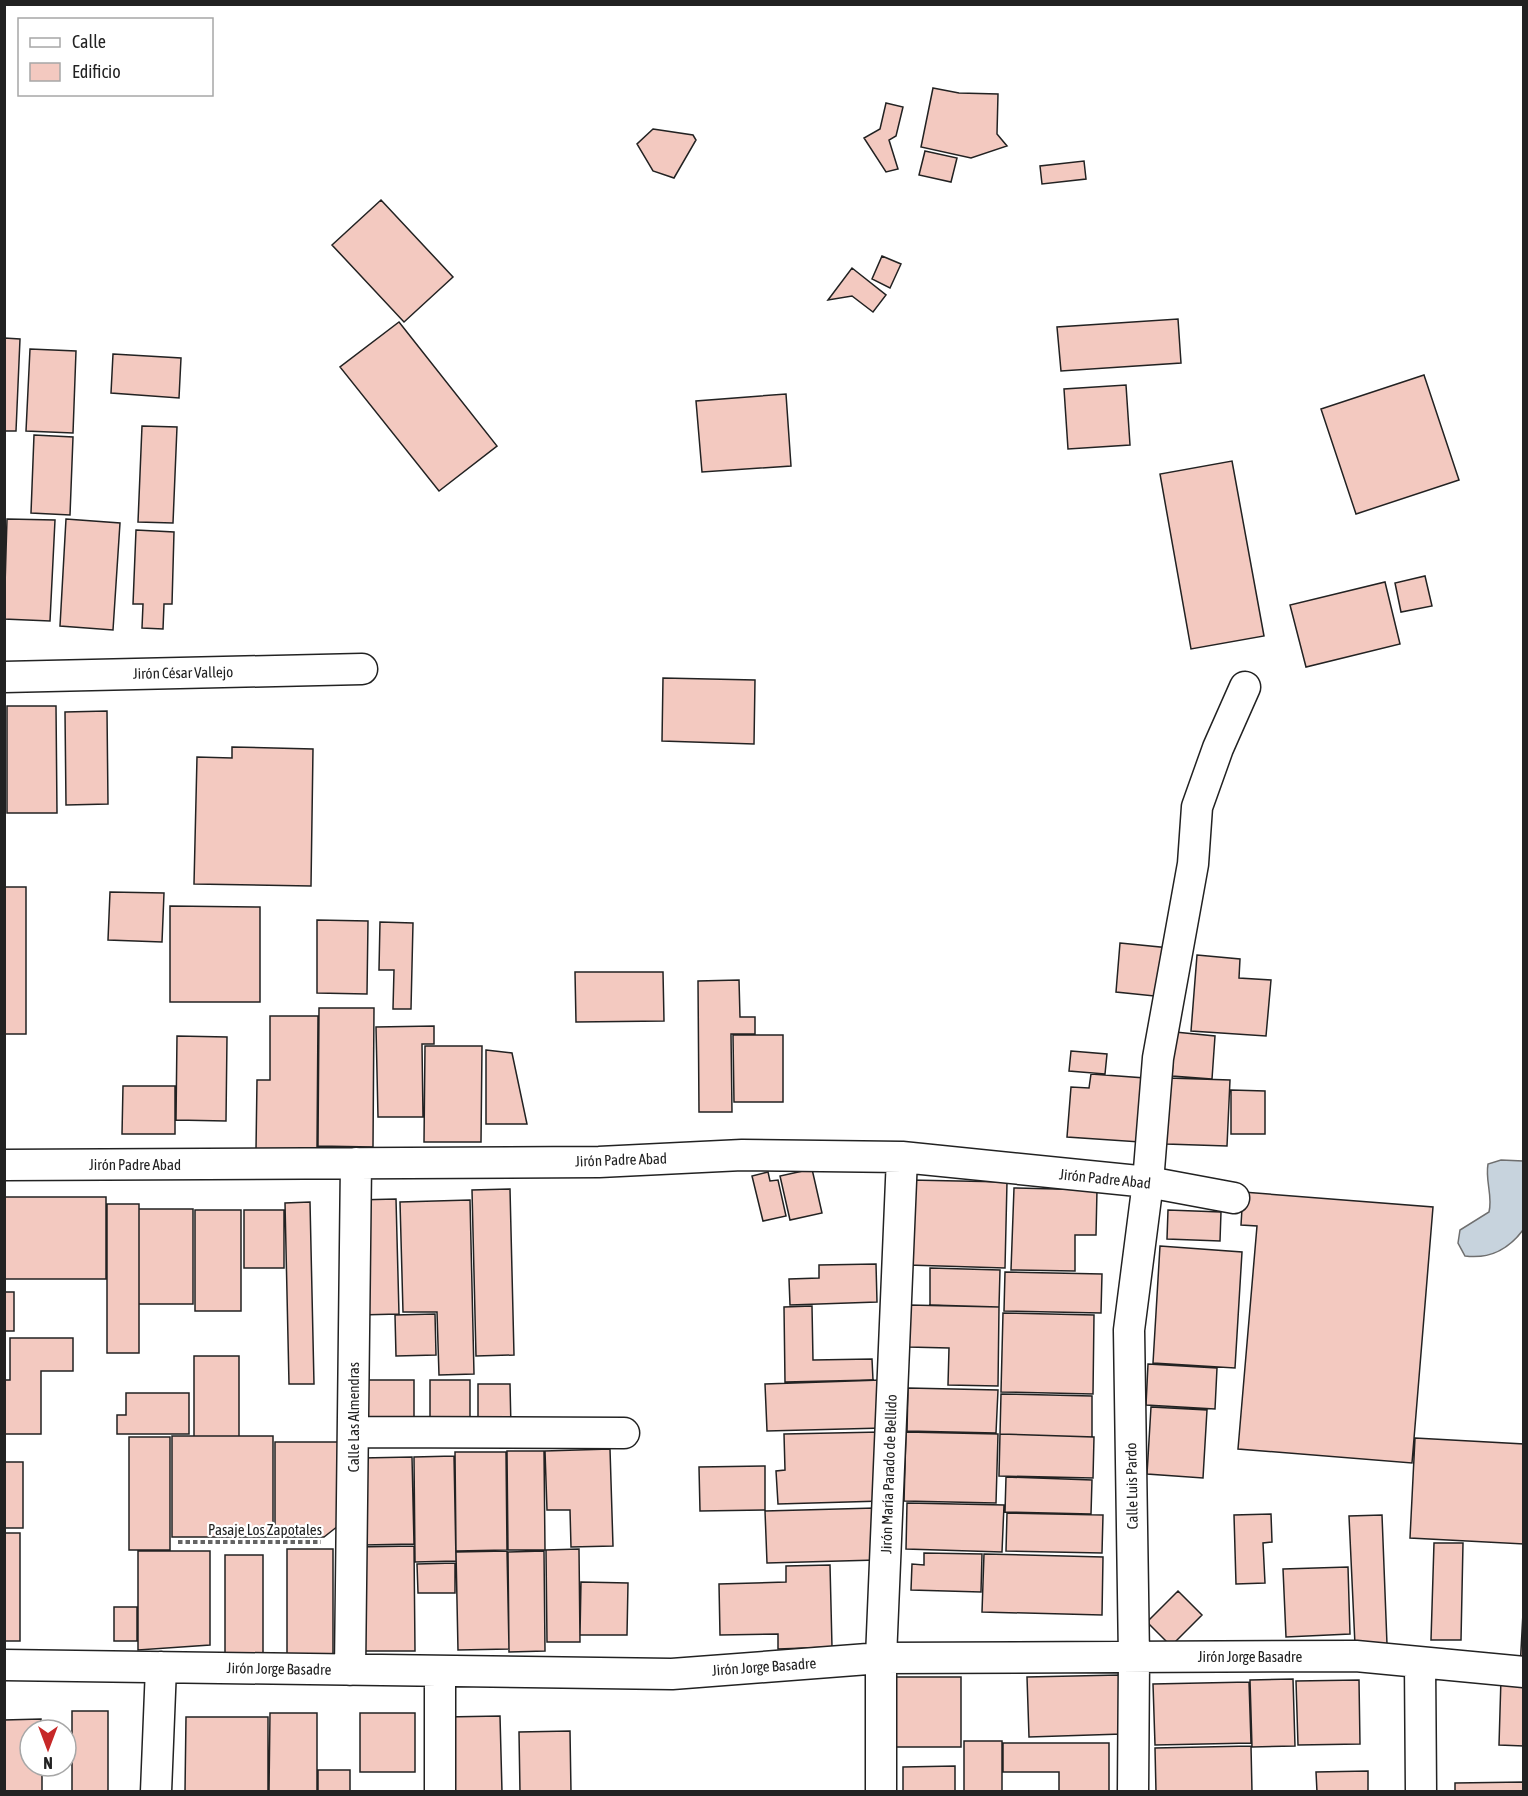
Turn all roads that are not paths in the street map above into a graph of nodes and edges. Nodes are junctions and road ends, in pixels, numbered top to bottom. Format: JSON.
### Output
{"nodes":[{"id":1,"x":362,"y":669,"type":"dead end"},
{"id":2,"x":4,"y":677,"type":"edge"},
{"id":3,"x":1245,"y":687,"type":"dead end"},
{"id":4,"x":902,"y":1157,"type":"junction"},
{"id":5,"x":356,"y":1163,"type":"junction"},
{"id":6,"x":4,"y":1165,"type":"edge"},
{"id":7,"x":1148,"y":1182,"type":"junction"},
{"id":8,"x":1234,"y":1198,"type":"dead end"},
{"id":9,"x":353,"y":1432,"type":"junction"},
{"id":10,"x":624,"y":1433,"type":"dead end"},
{"id":11,"x":881,"y":1658,"type":"junction"},
{"id":12,"x":1134,"y":1658,"type":"junction"},
{"id":13,"x":1420,"y":1663,"type":"junction"},
{"id":14,"x":4,"y":1665,"type":"edge"},
{"id":15,"x":161,"y":1667,"type":"junction"},
{"id":16,"x":350,"y":1670,"type":"junction"},
{"id":17,"x":440,"y":1671,"type":"junction"},
{"id":18,"x":1524,"y":1672,"type":"edge"},
{"id":19,"x":156,"y":1791,"type":"edge"},
{"id":20,"x":440,"y":1791,"type":"edge"},
{"id":21,"x":881,"y":1791,"type":"edge"},
{"id":22,"x":1133,"y":1791,"type":"edge"},
{"id":23,"x":1421,"y":1791,"type":"edge"}],
"edges":[{"from":1,"to":2,"type":"street","name":"Jirón César Vallejo"},
{"from":3,"to":7,"type":"street","name":"Calle Luis Pardo"},
{"from":4,"to":5,"type":"street","name":"Jirón Padre Abad"},
{"from":4,"to":7,"type":"street","name":"Jirón Padre Abad"},
{"from":4,"to":11,"type":"street","name":"Jirón María Parado de Bellido"},
{"from":5,"to":6,"type":"street","name":"Jirón Padre Abad"},
{"from":5,"to":9,"type":"street","name":"Calle Las Almendras"},
{"from":7,"to":8,"type":"street","name":"Jirón Padre Abad"},
{"from":7,"to":12,"type":"street","name":"Calle Luis Pardo"},
{"from":9,"to":10,"type":"street"},
{"from":9,"to":16,"type":"street","name":"Calle Las Almendras"},
{"from":11,"to":12,"type":"street","name":"Jirón Jorge Basadre"},
{"from":11,"to":17,"type":"street","name":"Jirón Jorge Basadre"},
{"from":11,"to":21,"type":"street","name":"Jirón María Parado de Bellido"},
{"from":12,"to":13,"type":"street","name":"Jirón Jorge Basadre"},
{"from":12,"to":22,"type":"street","name":"Calle Luis Pardo"},
{"from":13,"to":18,"type":"street","name":"Jirón Jorge Basadre"},
{"from":13,"to":23,"type":"street"},
{"from":14,"to":15,"type":"street","name":"Jirón Jorge Basadre"},
{"from":15,"to":16,"type":"street","name":"Jirón Jorge Basadre"},
{"from":15,"to":19,"type":"street"},
{"from":16,"to":17,"type":"street","name":"Jirón Jorge Basadre"},
{"from":17,"to":20,"type":"street"}]}
